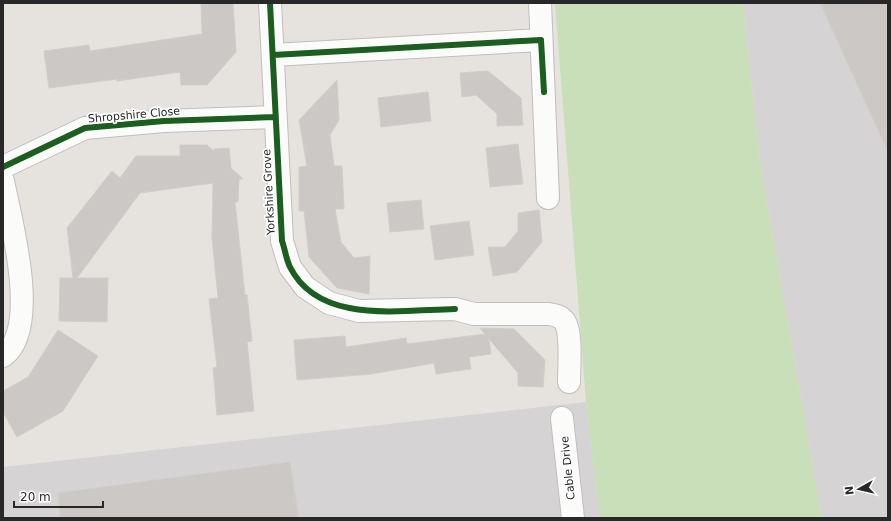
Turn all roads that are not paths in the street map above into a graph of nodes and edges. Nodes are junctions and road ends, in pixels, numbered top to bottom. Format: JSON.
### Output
{"nodes":[{"id":1,"x":270,"y":3,"type":"edge"},
{"id":2,"x":540,"y":3,"type":"edge"},
{"id":3,"x":541,"y":40,"type":"junction"},
{"id":4,"x":273,"y":55,"type":"junction"},
{"id":5,"x":274,"y":117,"type":"junction"},
{"id":6,"x":3,"y":167,"type":"edge"},
{"id":7,"x":3,"y":181,"type":"edge"},
{"id":8,"x":548,"y":198,"type":"dead end"},
{"id":9,"x":3,"y":356,"type":"edge"},
{"id":10,"x":569,"y":382,"type":"dead end"},
{"id":11,"x":562,"y":418,"type":"dead end"},
{"id":12,"x":574,"y":518,"type":"edge"}],
"edges":[{"from":1,"to":4,"type":"street","name":"Yorkshire Grove"},
{"from":2,"to":3,"type":"street"},
{"from":3,"to":4,"type":"street"},
{"from":3,"to":8,"type":"street"},
{"from":4,"to":5,"type":"street","name":"Yorkshire Grove"},
{"from":5,"to":6,"type":"street","name":"Shropshire Close"},
{"from":5,"to":10,"type":"street","name":"Yorkshire Grove"},
{"from":7,"to":9,"type":"street"},
{"from":11,"to":12,"type":"street","name":"Cable Drive"}]}
